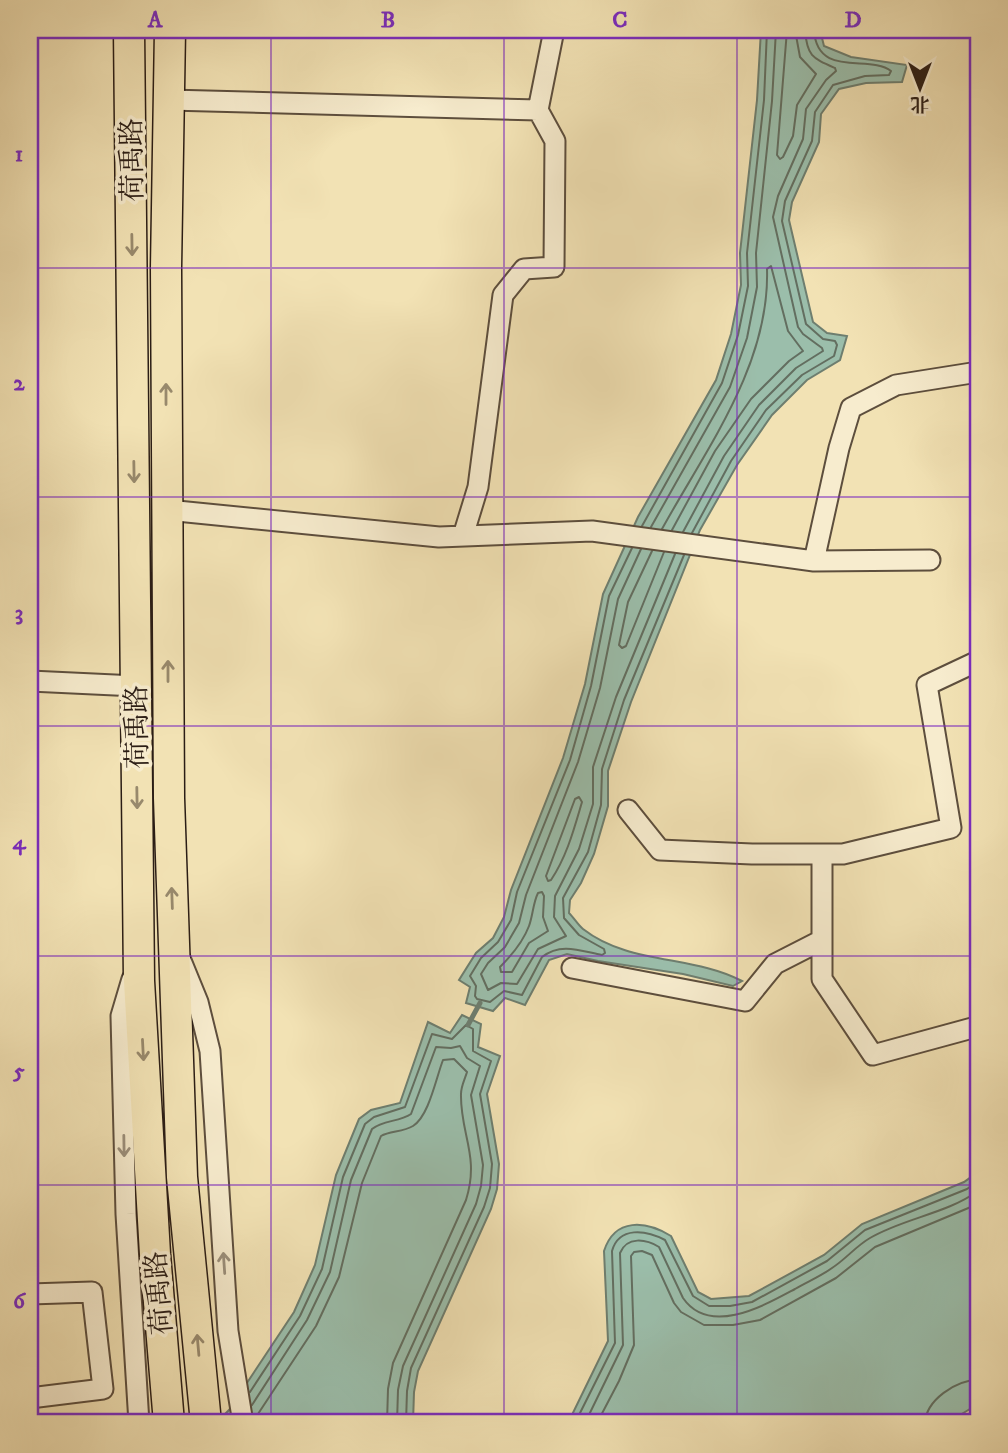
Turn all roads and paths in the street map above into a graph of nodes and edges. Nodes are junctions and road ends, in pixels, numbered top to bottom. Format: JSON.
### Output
{"nodes":[{"id":1,"x":129,"y":30,"type":"edge"},
{"id":2,"x":170,"y":30,"type":"edge"},
{"id":3,"x":554,"y":30,"type":"edge"},
{"id":4,"x":169,"y":100,"type":"junction"},
{"id":5,"x":538,"y":110,"type":"junction"},
{"id":6,"x":978,"y":372,"type":"edge"},
{"id":7,"x":167,"y":510,"type":"junction"},
{"id":8,"x":463,"y":536,"type":"junction"},
{"id":9,"x":930,"y":560,"type":"dead end"},
{"id":10,"x":814,"y":561,"type":"junction"},
{"id":11,"x":978,"y":661,"type":"edge"},
{"id":12,"x":30,"y":681,"type":"edge"},
{"id":13,"x":136,"y":686,"type":"junction"},
{"id":14,"x":628,"y":810,"type":"dead end"},
{"id":15,"x":822,"y":854,"type":"junction"},
{"id":16,"x":822,"y":940,"type":"junction"},
{"id":17,"x":174,"y":942,"type":"junction"},
{"id":18,"x":139,"y":958,"type":"junction"},
{"id":19,"x":572,"y":968,"type":"dead end"},
{"id":20,"x":976,"y":1027,"type":"dead end"},
{"id":21,"x":30,"y":1294,"type":"edge"},
{"id":22,"x":30,"y":1398,"type":"edge"},
{"id":23,"x":205,"y":1418,"type":"edge"},
{"id":24,"x":139,"y":1423,"type":"edge"},
{"id":25,"x":169,"y":1423,"type":"edge"},
{"id":26,"x":243,"y":1423,"type":"edge"}],
"edges":[{"from":1,"to":13,"type":"main road","name":"荷禹路","one_way":true},
{"from":2,"to":4,"type":"main road","name":"荷禹路"},
{"from":3,"to":5,"type":"street"},
{"from":4,"to":5,"type":"street"},
{"from":7,"to":4,"type":"main road","name":"荷禹路","one_way":true},
{"from":5,"to":8,"type":"street"},
{"from":6,"to":10,"type":"street"},
{"from":7,"to":8,"type":"street"},
{"from":17,"to":7,"type":"main road","name":"荷禹路","one_way":true},
{"from":8,"to":10,"type":"street"},
{"from":9,"to":10,"type":"street"},
{"from":11,"to":15,"type":"street"},
{"from":12,"to":13,"type":"street"},
{"from":13,"to":18,"type":"main road","name":"荷禹路","one_way":true},
{"from":14,"to":15,"type":"street"},
{"from":15,"to":16,"type":"street"},
{"from":16,"to":19,"type":"street"},
{"from":16,"to":20,"type":"street"},
{"from":23,"to":17,"type":"main road","name":"荷禹路","one_way":true},
{"from":26,"to":17,"type":"street","one_way":true},
{"from":18,"to":24,"type":"street","one_way":true},
{"from":18,"to":25,"type":"main road","name":"荷禹路","one_way":true},
{"from":21,"to":22,"type":"street"}]}
